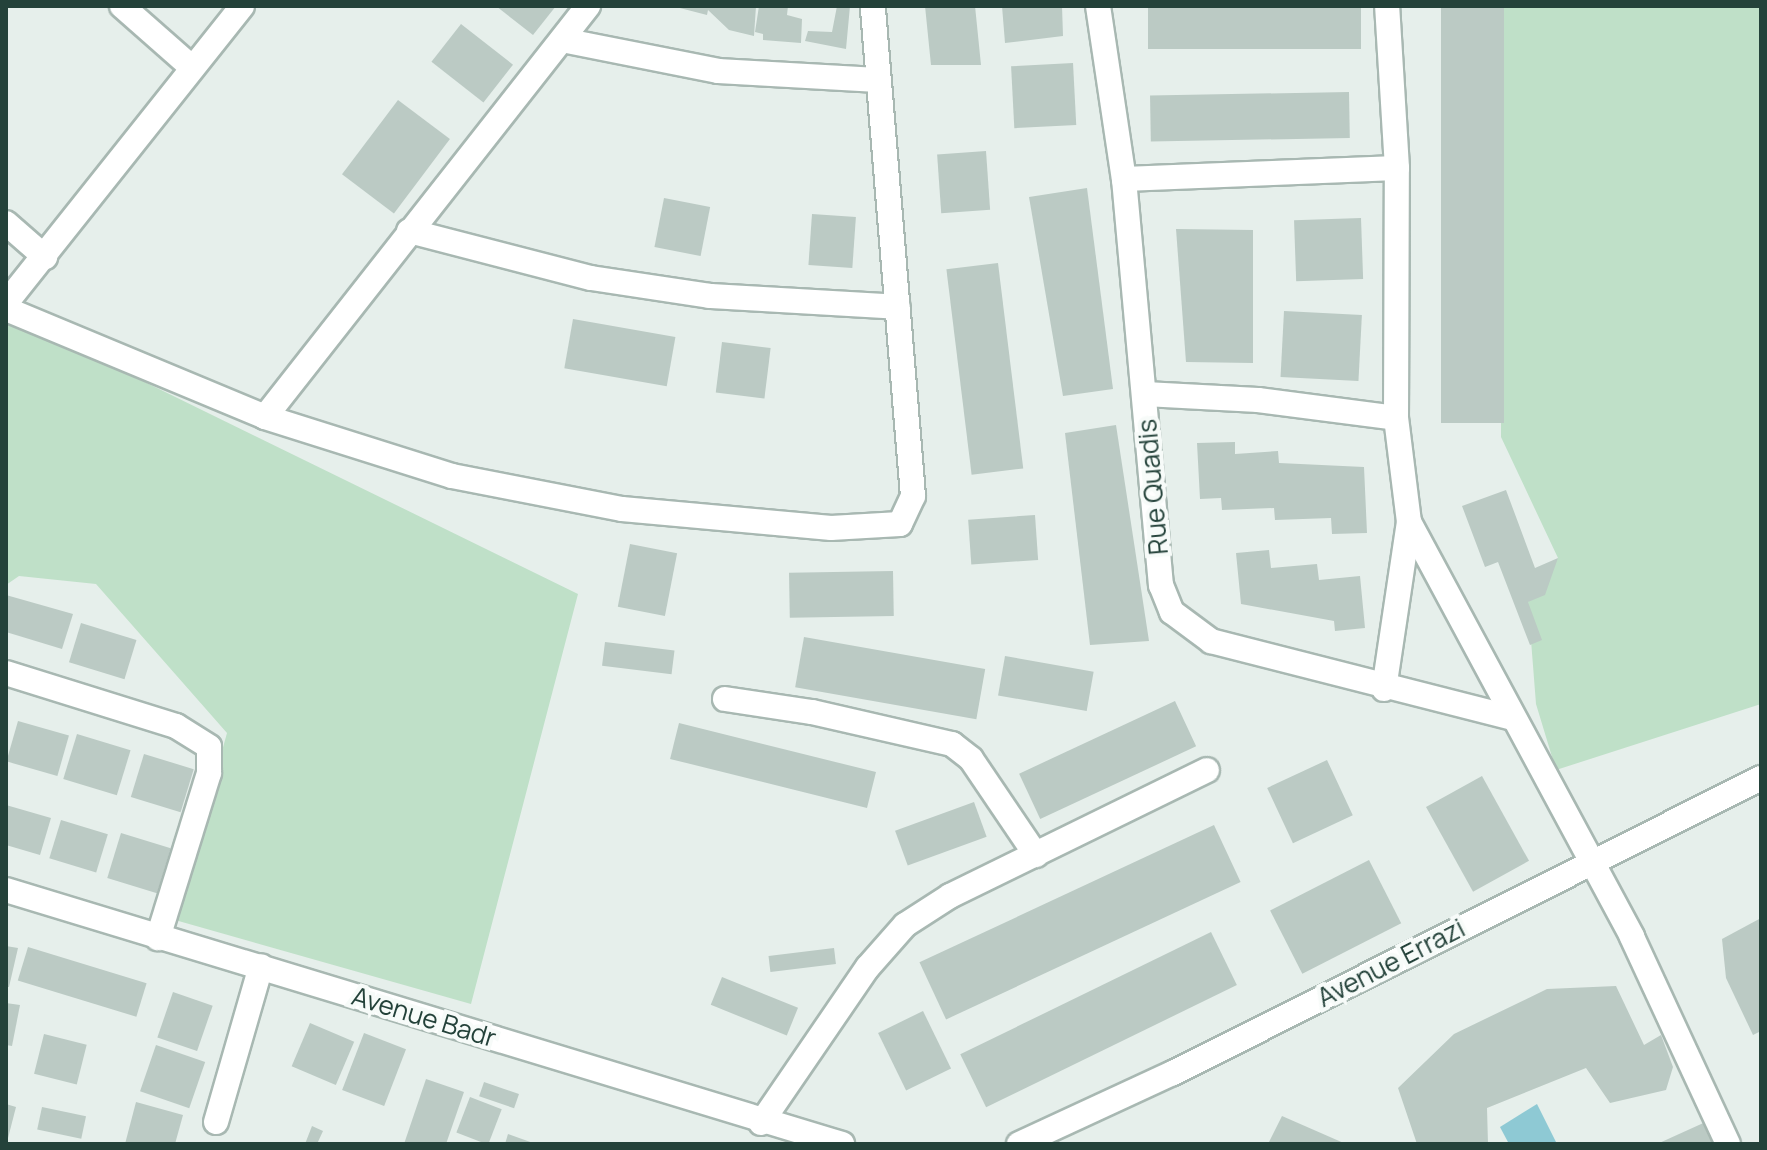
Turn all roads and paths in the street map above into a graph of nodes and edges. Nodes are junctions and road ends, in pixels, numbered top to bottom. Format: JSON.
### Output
{"nodes":[{"id":1,"x":122,"y":6,"type":"edge"},
{"id":2,"x":242,"y":6,"type":"edge"},
{"id":3,"x":588,"y":6,"type":"edge"},
{"id":4,"x":873,"y":6,"type":"edge"},
{"id":5,"x":1098,"y":6,"type":"edge"},
{"id":6,"x":1387,"y":6,"type":"edge"},
{"id":7,"x":562,"y":40,"type":"junction"},
{"id":8,"x":190,"y":66,"type":"junction"},
{"id":9,"x":878,"y":80,"type":"junction"},
{"id":10,"x":1397,"y":168,"type":"junction"},
{"id":11,"x":1124,"y":179,"type":"junction"},
{"id":12,"x":6,"y":223,"type":"edge"},
{"id":13,"x":409,"y":231,"type":"junction"},
{"id":14,"x":45,"y":257,"type":"junction"},
{"id":15,"x":6,"y":306,"type":"edge"},
{"id":16,"x":898,"y":307,"type":"junction"},
{"id":17,"x":1145,"y":394,"type":"junction"},
{"id":18,"x":265,"y":417,"type":"junction"},
{"id":19,"x":1396,"y":418,"type":"junction"},
{"id":20,"x":1409,"y":522,"type":"junction"},
{"id":21,"x":6,"y":673,"type":"edge"},
{"id":22,"x":1384,"y":689,"type":"junction"},
{"id":23,"x":725,"y":699,"type":"dead end"},
{"id":24,"x":1510,"y":717,"type":"junction"},
{"id":25,"x":1207,"y":770,"type":"dead end"},
{"id":26,"x":1761,"y":778,"type":"edge"},
{"id":27,"x":1036,"y":855,"type":"junction"},
{"id":28,"x":1592,"y":863,"type":"junction"},
{"id":29,"x":6,"y":890,"type":"edge"},
{"id":30,"x":158,"y":938,"type":"junction"},
{"id":31,"x":261,"y":966,"type":"junction"},
{"id":32,"x":216,"y":1122,"type":"dead end"},
{"id":33,"x":761,"y":1123,"type":"junction"},
{"id":34,"x":816,"y":1140,"type":"edge"},
{"id":35,"x":842,"y":1144,"type":"edge"},
{"id":36,"x":1019,"y":1144,"type":"edge"},
{"id":37,"x":1728,"y":1144,"type":"edge"}],
"edges":[{"from":1,"to":8,"type":"street"},
{"from":2,"to":8,"type":"street"},
{"from":3,"to":7,"type":"street"},
{"from":4,"to":9,"type":"street"},
{"from":5,"to":11,"type":"street","name":"Rue Quadis"},
{"from":6,"to":10,"type":"street"},
{"from":7,"to":9,"type":"street"},
{"from":7,"to":13,"type":"street"},
{"from":8,"to":14,"type":"street"},
{"from":9,"to":16,"type":"street"},
{"from":10,"to":11,"type":"street"},
{"from":10,"to":19,"type":"street"},
{"from":11,"to":17,"type":"street","name":"Rue Quadis"},
{"from":12,"to":14,"type":"street"},
{"from":13,"to":16,"type":"street"},
{"from":13,"to":18,"type":"street"},
{"from":14,"to":15,"type":"street"},
{"from":15,"to":18,"type":"street"},
{"from":16,"to":18,"type":"street"},
{"from":17,"to":19,"type":"street"},
{"from":17,"to":22,"type":"street","name":"Rue Quadis"},
{"from":19,"to":20,"type":"street"},
{"from":20,"to":22,"type":"street"},
{"from":20,"to":24,"type":"street"},
{"from":21,"to":30,"type":"street"},
{"from":22,"to":24,"type":"street","name":"Rue Quadis"},
{"from":23,"to":27,"type":"street"},
{"from":24,"to":28,"type":"street"},
{"from":25,"to":27,"type":"street"},
{"from":26,"to":28,"type":"street","name":"Avenue Errazi"},
{"from":27,"to":33,"type":"street"},
{"from":28,"to":36,"type":"street","name":"Avenue Errazi"},
{"from":28,"to":37,"type":"street"},
{"from":29,"to":30,"type":"street","name":"Avenue Badr"},
{"from":30,"to":31,"type":"street","name":"Avenue Badr"},
{"from":31,"to":32,"type":"street"},
{"from":31,"to":33,"type":"street","name":"Avenue Badr"},
{"from":33,"to":34,"type":"street","name":"Avenue Badr"},
{"from":34,"to":35,"type":"street","name":"Avenue Badr"}]}
